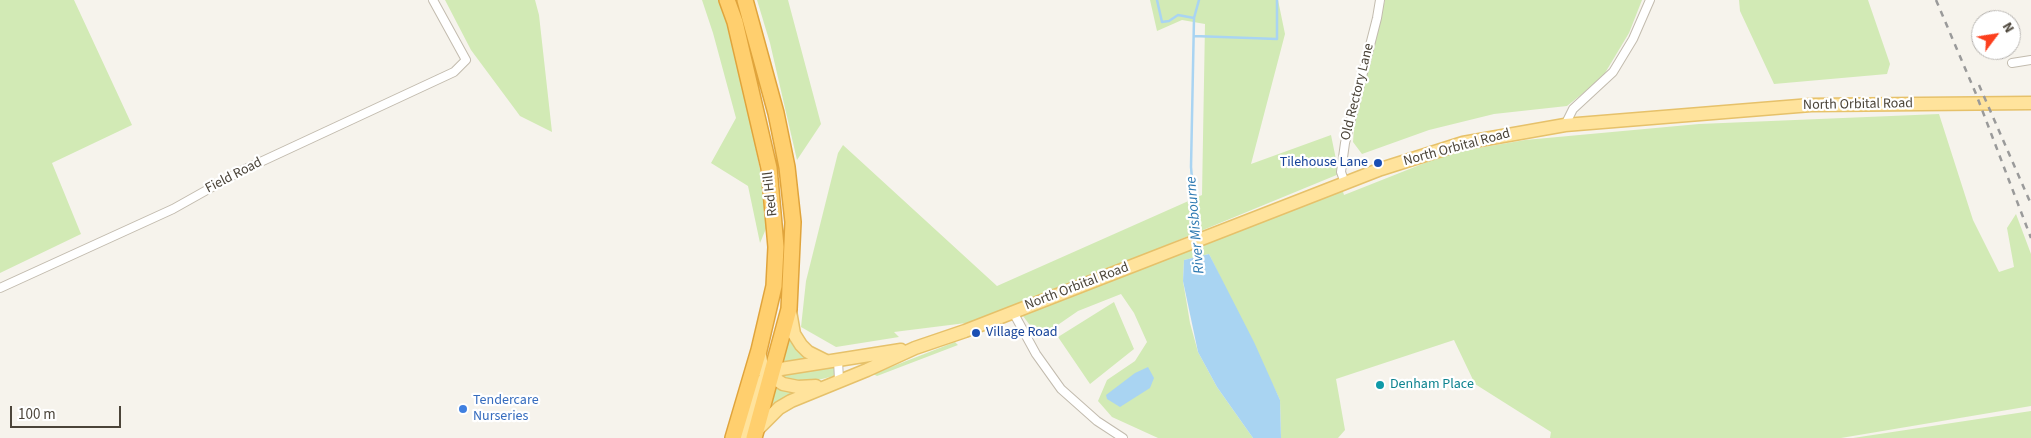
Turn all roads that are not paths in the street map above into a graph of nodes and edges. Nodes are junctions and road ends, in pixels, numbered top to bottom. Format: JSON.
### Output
{"nodes":[{"id":1,"x":433,"y":0,"type":"edge"},
{"id":2,"x":727,"y":0,"type":"edge"},
{"id":3,"x":745,"y":0,"type":"edge"},
{"id":4,"x":1380,"y":0,"type":"edge"},
{"id":5,"x":1650,"y":0,"type":"edge"},
{"id":6,"x":2031,"y":60,"type":"edge"},
{"id":7,"x":2012,"y":62,"type":"dead end"},
{"id":8,"x":2031,"y":103,"type":"edge"},
{"id":9,"x":1565,"y":125,"type":"junction"},
{"id":10,"x":1345,"y":183,"type":"junction"},
{"id":11,"x":0,"y":288,"type":"edge"},
{"id":12,"x":789,"y":309,"type":"junction"},
{"id":13,"x":1013,"y":312,"type":"junction"},
{"id":14,"x":915,"y":348,"type":"junction"},
{"id":15,"x":759,"y":350,"type":"junction"},
{"id":16,"x":858,"y":357,"type":"junction"},
{"id":17,"x":832,"y":360,"type":"junction"},
{"id":18,"x":867,"y":370,"type":"junction"},
{"id":19,"x":771,"y":376,"type":"junction"},
{"id":20,"x":834,"y":382,"type":"junction"},
{"id":21,"x":755,"y":435,"type":"edge"},
{"id":22,"x":733,"y":438,"type":"edge"},
{"id":23,"x":742,"y":438,"type":"edge"},
{"id":24,"x":1123,"y":438,"type":"edge"}],
"edges":[{"from":1,"to":11,"type":"street","name":"Field Road"},
{"from":2,"to":15,"type":"highway","name":"Red Hill"},
{"from":3,"to":12,"type":"highway","name":"Red Hill"},
{"from":4,"to":10,"type":"street","name":"Old Rectory Lane"},
{"from":5,"to":9,"type":"street"},
{"from":6,"to":7,"type":"street"},
{"from":8,"to":9,"type":"main road","name":"North Orbital Road"},
{"from":9,"to":10,"type":"main road","name":"North Orbital Road"},
{"from":10,"to":13,"type":"main road","name":"North Orbital Road"},
{"from":12,"to":17,"type":"main road"},
{"from":12,"to":19,"type":"highway","name":"Red Hill"},
{"from":13,"to":14,"type":"main road","name":"North Orbital Road"},
{"from":13,"to":24,"type":"street"},
{"from":14,"to":16,"type":"main road","name":"North Orbital Road"},
{"from":14,"to":18,"type":"main road","name":"North Orbital Road"},
{"from":15,"to":19,"type":"main road"},
{"from":15,"to":22,"type":"highway","name":"Red Hill"},
{"from":16,"to":17,"type":"main road","name":"North Orbital Road"},
{"from":16,"to":18,"type":"street"},
{"from":17,"to":19,"type":"main road","name":"North Orbital Road"},
{"from":17,"to":20,"type":"street"},
{"from":18,"to":20,"type":"main road","name":"North Orbital Road"},
{"from":19,"to":20,"type":"main road"},
{"from":19,"to":21,"type":"highway","name":"Red Hill"},
{"from":19,"to":23,"type":"main road"},
{"from":20,"to":21,"type":"main road","name":"North Orbital Road"}]}
